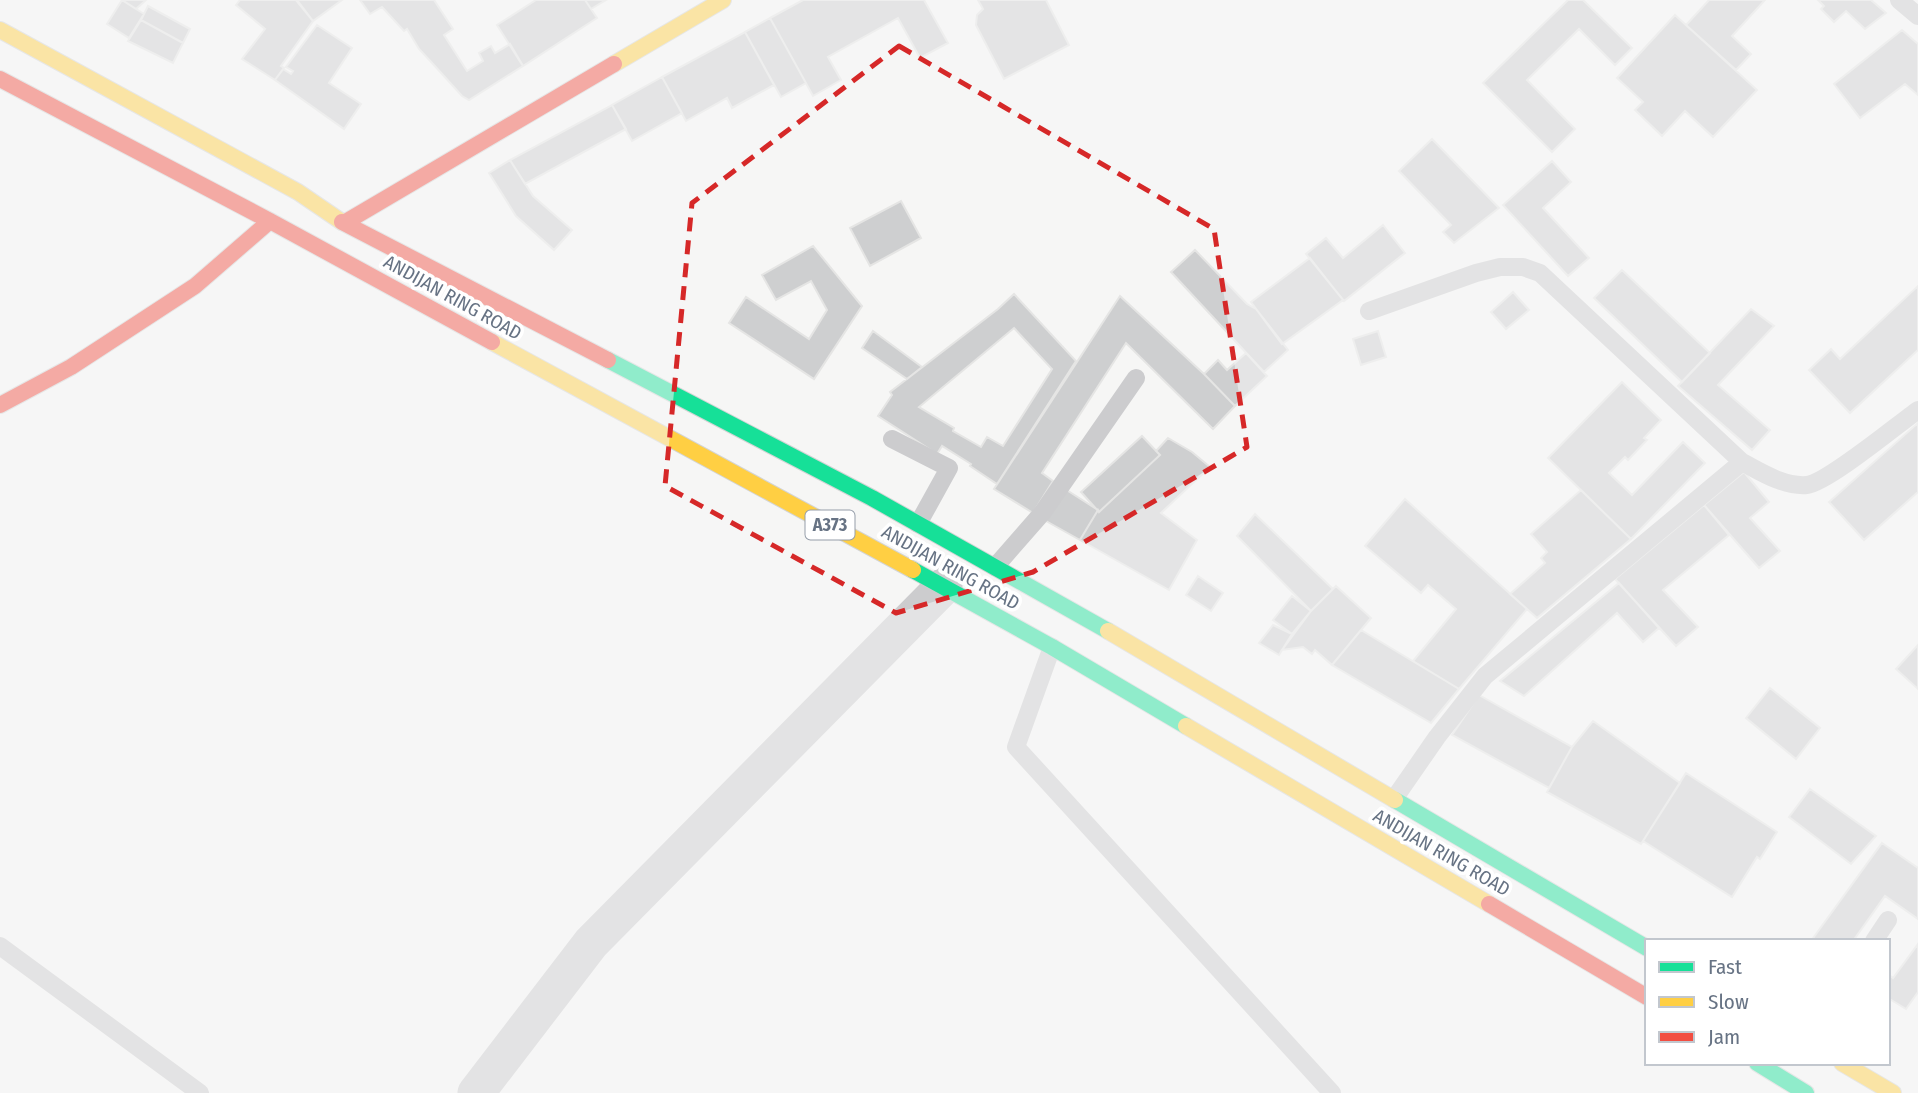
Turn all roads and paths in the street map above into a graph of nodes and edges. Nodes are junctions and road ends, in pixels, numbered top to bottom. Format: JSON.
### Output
{"nodes":[{"id":1,"x":723,"y":0,"type":"edge"},
{"id":2,"x":1899,"y":0,"type":"edge"},
{"id":3,"x":1918,"y":16,"type":"edge"},
{"id":4,"x":0,"y":30,"type":"edge"},
{"id":5,"x":0,"y":79,"type":"edge"},
{"id":6,"x":270,"y":221,"type":"junction"},
{"id":7,"x":344,"y":223,"type":"junction"},
{"id":8,"x":1369,"y":311,"type":"dead end"},
{"id":9,"x":1136,"y":378,"type":"dead end"},
{"id":10,"x":0,"y":405,"type":"edge"},
{"id":11,"x":1918,"y":410,"type":"edge"},
{"id":12,"x":892,"y":439,"type":"dead end"},
{"id":13,"x":1742,"y":461,"type":"junction"},
{"id":14,"x":918,"y":524,"type":"junction"},
{"id":15,"x":995,"y":566,"type":"junction"},
{"id":16,"x":944,"y":586,"type":"junction"},
{"id":17,"x":1052,"y":647,"type":"junction"},
{"id":18,"x":1394,"y":799,"type":"junction"},
{"id":19,"x":1888,"y":920,"type":"dead end"},
{"id":20,"x":1875,"y":939,"type":"edge"},
{"id":21,"x":0,"y":946,"type":"edge"},
{"id":22,"x":1645,"y":947,"type":"edge"},
{"id":23,"x":1645,"y":996,"type":"edge"},
{"id":24,"x":1760,"y":1065,"type":"edge"},
{"id":25,"x":1845,"y":1065,"type":"edge"},
{"id":26,"x":200,"y":1093,"type":"edge"},
{"id":27,"x":476,"y":1093,"type":"edge"},
{"id":28,"x":1331,"y":1093,"type":"edge"},
{"id":29,"x":1806,"y":1093,"type":"edge"},
{"id":30,"x":1893,"y":1093,"type":"edge"}],
"edges":[{"from":1,"to":7,"type":"main road"},
{"from":2,"to":3,"type":"lane"},
{"from":4,"to":7,"type":"main road","name":"ANDIJAN RING ROAD","number":"A373"},
{"from":5,"to":6,"type":"main road","name":"ANDIJAN RING ROAD","number":"A373"},
{"from":6,"to":10,"type":"main road"},
{"from":6,"to":16,"type":"main road","name":"ANDIJAN RING ROAD","number":"A373"},
{"from":7,"to":14,"type":"main road","name":"ANDIJAN RING ROAD","number":"A373"},
{"from":8,"to":13,"type":"lane"},
{"from":9,"to":15,"type":"lane"},
{"from":11,"to":13,"type":"lane"},
{"from":12,"to":14,"type":"lane"},
{"from":13,"to":18,"type":"lane"},
{"from":14,"to":15,"type":"main road","name":"ANDIJAN RING ROAD","number":"A373"},
{"from":15,"to":18,"type":"main road","name":"ANDIJAN RING ROAD","number":"A373"},
{"from":16,"to":17,"type":"main road","name":"ANDIJAN RING ROAD","number":"A373"},
{"from":16,"to":27,"type":"street"},
{"from":17,"to":23,"type":"main road","name":"ANDIJAN RING ROAD","number":"A373"},
{"from":17,"to":28,"type":"lane"},
{"from":18,"to":22,"type":"main road","name":"ANDIJAN RING ROAD","number":"A373"},
{"from":19,"to":20,"type":"lane"},
{"from":21,"to":26,"type":"lane"},
{"from":24,"to":29,"type":"main road"},
{"from":25,"to":30,"type":"main road"}]}
